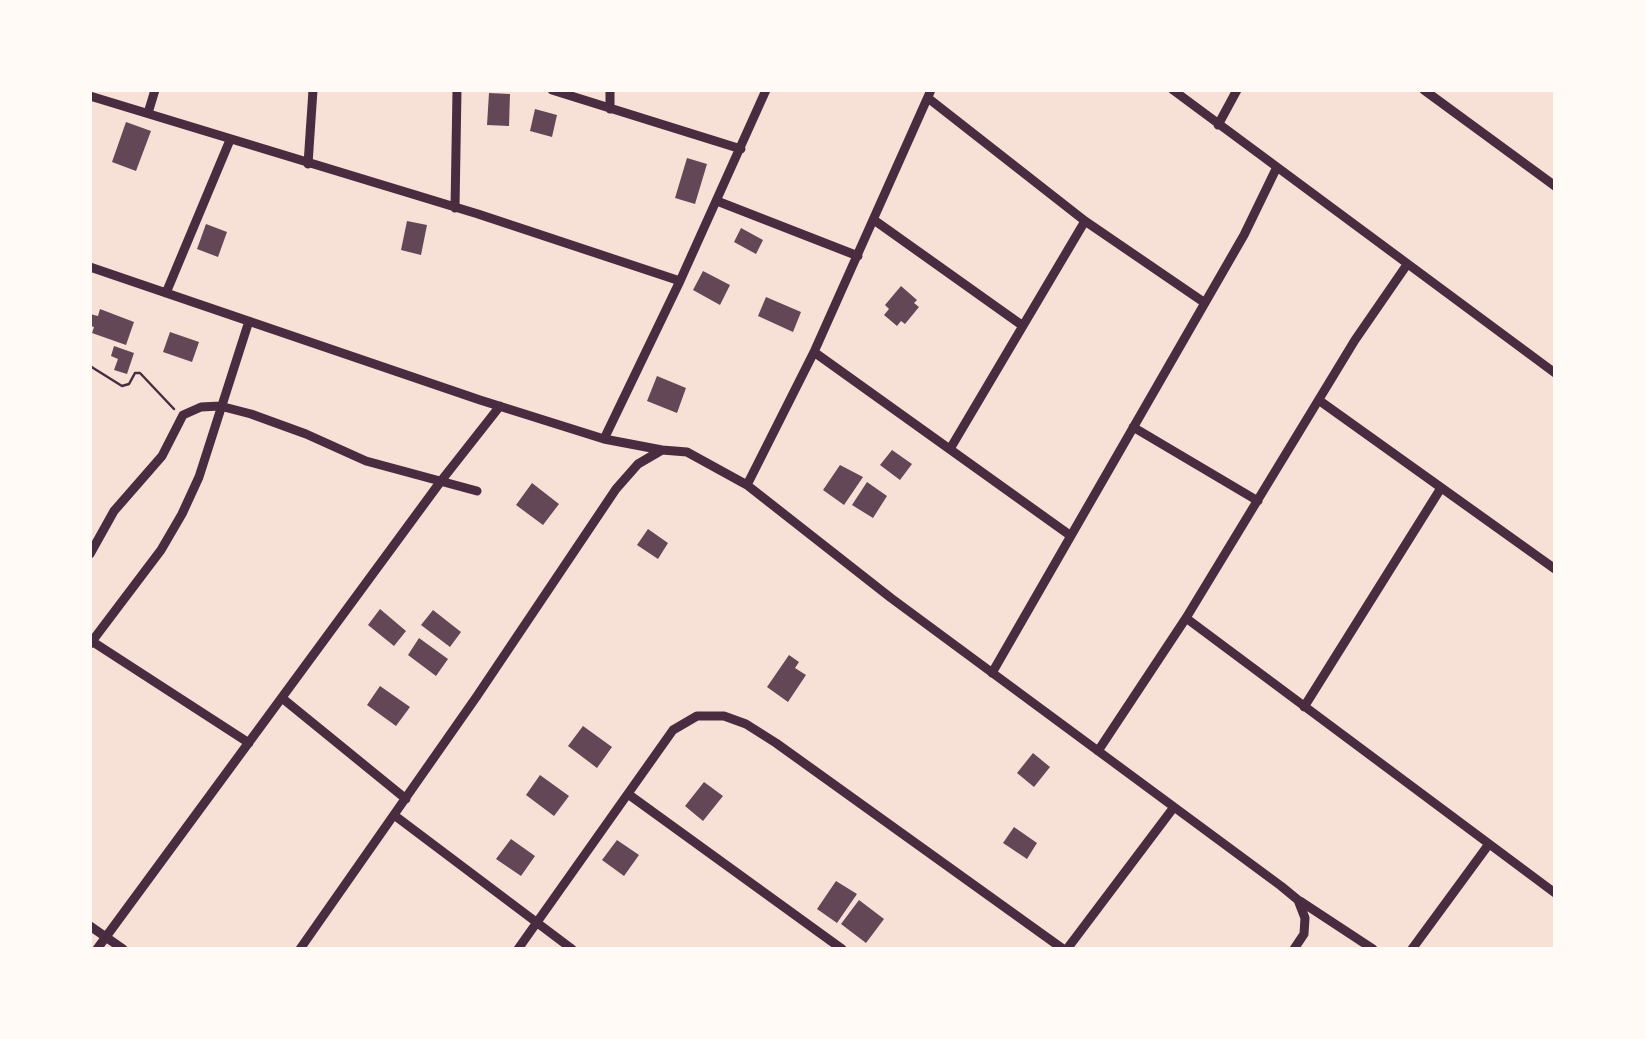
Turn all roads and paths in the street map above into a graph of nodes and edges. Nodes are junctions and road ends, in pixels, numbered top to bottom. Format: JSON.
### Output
{"nodes":[{"id":1,"x":155,"y":90,"type":"edge"},
{"id":2,"x":312,"y":90,"type":"edge"},
{"id":3,"x":457,"y":90,"type":"edge"},
{"id":4,"x":552,"y":90,"type":"edge"},
{"id":5,"x":610,"y":90,"type":"edge"},
{"id":6,"x":766,"y":90,"type":"edge"},
{"id":7,"x":1173,"y":90,"type":"edge"},
{"id":8,"x":1237,"y":90,"type":"edge"},
{"id":9,"x":1424,"y":90,"type":"edge"},
{"id":10,"x":929,"y":94,"type":"edge"},
{"id":11,"x":90,"y":96,"type":"edge"},
{"id":12,"x":610,"y":109,"type":"junction"},
{"id":13,"x":148,"y":113,"type":"junction"},
{"id":14,"x":1218,"y":125,"type":"junction"},
{"id":15,"x":230,"y":140,"type":"junction"},
{"id":16,"x":741,"y":149,"type":"junction"},
{"id":17,"x":308,"y":164,"type":"junction"},
{"id":18,"x":1276,"y":169,"type":"junction"},
{"id":19,"x":1555,"y":186,"type":"edge"},
{"id":20,"x":717,"y":201,"type":"junction"},
{"id":21,"x":455,"y":208,"type":"junction"},
{"id":22,"x":874,"y":220,"type":"junction"},
{"id":23,"x":1085,"y":221,"type":"junction"},
{"id":24,"x":858,"y":256,"type":"junction"},
{"id":25,"x":1406,"y":266,"type":"junction"},
{"id":26,"x":90,"y":267,"type":"edge"},
{"id":27,"x":680,"y":282,"type":"junction"},
{"id":28,"x":166,"y":293,"type":"junction"},
{"id":29,"x":1205,"y":304,"type":"junction"},
{"id":30,"x":249,"y":321,"type":"junction"},
{"id":31,"x":1023,"y":326,"type":"junction"},
{"id":32,"x":814,"y":352,"type":"junction"},
{"id":33,"x":90,"y":366,"type":"edge"},
{"id":34,"x":1555,"y":373,"type":"edge"},
{"id":35,"x":1320,"y":400,"type":"junction"},
{"id":36,"x":220,"y":406,"type":"junction"},
{"id":37,"x":500,"y":406,"type":"junction"},
{"id":38,"x":184,"y":416,"type":"junction"},
{"id":39,"x":1133,"y":426,"type":"junction"},
{"id":40,"x":604,"y":438,"type":"junction"},
{"id":41,"x":950,"y":449,"type":"junction"},
{"id":42,"x":662,"y":450,"type":"junction"},
{"id":43,"x":441,"y":481,"type":"junction"},
{"id":44,"x":747,"y":485,"type":"junction"},
{"id":45,"x":1442,"y":488,"type":"junction"},
{"id":46,"x":477,"y":492,"type":"dead end"},
{"id":47,"x":1258,"y":501,"type":"junction"},
{"id":48,"x":1070,"y":536,"type":"junction"},
{"id":49,"x":90,"y":554,"type":"edge"},
{"id":50,"x":1555,"y":569,"type":"edge"},
{"id":51,"x":1186,"y":618,"type":"junction"},
{"id":52,"x":91,"y":642,"type":"edge"},
{"id":53,"x":992,"y":673,"type":"junction"},
{"id":54,"x":282,"y":698,"type":"junction"},
{"id":55,"x":1304,"y":707,"type":"junction"},
{"id":56,"x":249,"y":742,"type":"junction"},
{"id":57,"x":1098,"y":750,"type":"junction"},
{"id":58,"x":628,"y":794,"type":"junction"},
{"id":59,"x":406,"y":799,"type":"junction"},
{"id":60,"x":1174,"y":807,"type":"junction"},
{"id":61,"x":394,"y":815,"type":"junction"},
{"id":62,"x":1489,"y":844,"type":"junction"},
{"id":63,"x":1555,"y":893,"type":"edge"},
{"id":64,"x":1298,"y":900,"type":"junction"},
{"id":65,"x":537,"y":922,"type":"junction"},
{"id":66,"x":90,"y":926,"type":"edge"},
{"id":67,"x":106,"y":937,"type":"junction"},
{"id":68,"x":98,"y":949,"type":"edge"},
{"id":69,"x":122,"y":949,"type":"edge"},
{"id":70,"x":300,"y":949,"type":"edge"},
{"id":71,"x":518,"y":949,"type":"edge"},
{"id":72,"x":572,"y":949,"type":"edge"},
{"id":73,"x":842,"y":949,"type":"edge"},
{"id":74,"x":1065,"y":949,"type":"edge"},
{"id":75,"x":1294,"y":949,"type":"edge"},
{"id":76,"x":1374,"y":949,"type":"edge"},
{"id":77,"x":1412,"y":949,"type":"edge"}],
"edges":[{"from":1,"to":13,"type":"street"},
{"from":2,"to":17,"type":"street"},
{"from":3,"to":21,"type":"street"},
{"from":4,"to":12,"type":"street"},
{"from":5,"to":12,"type":"street"},
{"from":6,"to":16,"type":"street"},
{"from":7,"to":14,"type":"street"},
{"from":8,"to":14,"type":"street"},
{"from":9,"to":19,"type":"street"},
{"from":10,"to":22,"type":"street"},
{"from":10,"to":23,"type":"street"},
{"from":11,"to":13,"type":"street"},
{"from":12,"to":16,"type":"street"},
{"from":13,"to":15,"type":"street"},
{"from":14,"to":18,"type":"street"},
{"from":15,"to":17,"type":"street"},
{"from":15,"to":28,"type":"street"},
{"from":16,"to":20,"type":"street"},
{"from":17,"to":21,"type":"street"},
{"from":18,"to":25,"type":"street"},
{"from":18,"to":29,"type":"street"},
{"from":20,"to":24,"type":"street"},
{"from":20,"to":27,"type":"street"},
{"from":21,"to":27,"type":"street"},
{"from":22,"to":24,"type":"street"},
{"from":22,"to":31,"type":"street"},
{"from":23,"to":29,"type":"street"},
{"from":23,"to":31,"type":"street"},
{"from":24,"to":32,"type":"street"},
{"from":25,"to":34,"type":"street"},
{"from":25,"to":35,"type":"street"},
{"from":26,"to":28,"type":"street"},
{"from":27,"to":40,"type":"street"},
{"from":28,"to":30,"type":"street"},
{"from":29,"to":39,"type":"street"},
{"from":30,"to":36,"type":"street"},
{"from":30,"to":37,"type":"street"},
{"from":31,"to":41,"type":"street"},
{"from":32,"to":41,"type":"street"},
{"from":32,"to":44,"type":"street"},
{"from":33,"to":38,"type":"path"},
{"from":35,"to":45,"type":"street"},
{"from":35,"to":47,"type":"street"},
{"from":36,"to":38,"type":"street"},
{"from":36,"to":43,"type":"street"},
{"from":36,"to":52,"type":"street"},
{"from":37,"to":40,"type":"street"},
{"from":37,"to":43,"type":"street"},
{"from":38,"to":49,"type":"street"},
{"from":39,"to":47,"type":"street"},
{"from":39,"to":48,"type":"street"},
{"from":40,"to":42,"type":"street"},
{"from":41,"to":48,"type":"street"},
{"from":42,"to":44,"type":"street"},
{"from":42,"to":59,"type":"street"},
{"from":43,"to":46,"type":"street"},
{"from":43,"to":54,"type":"street"},
{"from":44,"to":53,"type":"street"},
{"from":45,"to":50,"type":"street"},
{"from":45,"to":55,"type":"street"},
{"from":47,"to":51,"type":"street"},
{"from":48,"to":53,"type":"street"},
{"from":51,"to":55,"type":"street"},
{"from":51,"to":57,"type":"street"},
{"from":52,"to":56,"type":"street"},
{"from":53,"to":57,"type":"street"},
{"from":54,"to":56,"type":"street"},
{"from":54,"to":59,"type":"street"},
{"from":55,"to":62,"type":"street"},
{"from":56,"to":67,"type":"street"},
{"from":57,"to":60,"type":"street"},
{"from":58,"to":65,"type":"street"},
{"from":58,"to":73,"type":"street"},
{"from":58,"to":74,"type":"street"},
{"from":59,"to":61,"type":"street"},
{"from":60,"to":64,"type":"street"},
{"from":60,"to":74,"type":"street"},
{"from":61,"to":65,"type":"street"},
{"from":61,"to":70,"type":"street"},
{"from":62,"to":63,"type":"street"},
{"from":62,"to":77,"type":"street"},
{"from":64,"to":75,"type":"street"},
{"from":64,"to":76,"type":"street"},
{"from":65,"to":71,"type":"street"},
{"from":65,"to":72,"type":"street"},
{"from":66,"to":67,"type":"street"},
{"from":67,"to":68,"type":"street"},
{"from":67,"to":69,"type":"street"}]}
